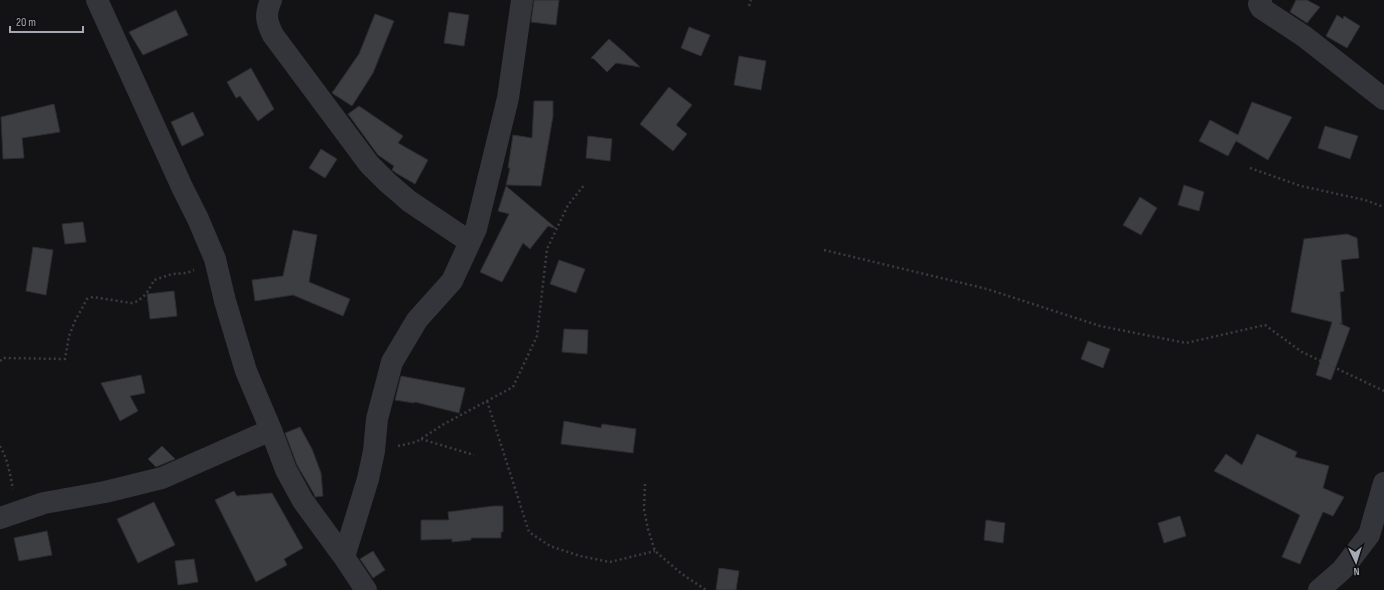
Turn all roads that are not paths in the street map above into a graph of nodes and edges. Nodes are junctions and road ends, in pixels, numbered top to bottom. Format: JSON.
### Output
{"nodes":[{"id":1,"x":97,"y":0,"type":"edge"},
{"id":2,"x":271,"y":0,"type":"edge"},
{"id":3,"x":522,"y":0,"type":"edge"},
{"id":4,"x":1261,"y":0,"type":"edge"},
{"id":5,"x":1384,"y":100,"type":"edge"},
{"id":6,"x":470,"y":242,"type":"junction"},
{"id":7,"x":271,"y":430,"type":"junction"},
{"id":8,"x":1384,"y":483,"type":"edge"},
{"id":9,"x":0,"y":518,"type":"edge"},
{"id":10,"x":344,"y":557,"type":"junction"},
{"id":11,"x":366,"y":590,"type":"edge"},
{"id":12,"x":1319,"y":590,"type":"edge"}],
"edges":[{"from":1,"to":7,"type":"street"},
{"from":2,"to":6,"type":"street"},
{"from":3,"to":6,"type":"street"},
{"from":4,"to":5,"type":"street"},
{"from":6,"to":10,"type":"street"},
{"from":7,"to":9,"type":"street"},
{"from":7,"to":10,"type":"street"},
{"from":8,"to":12,"type":"street"},
{"from":10,"to":11,"type":"street"}]}
